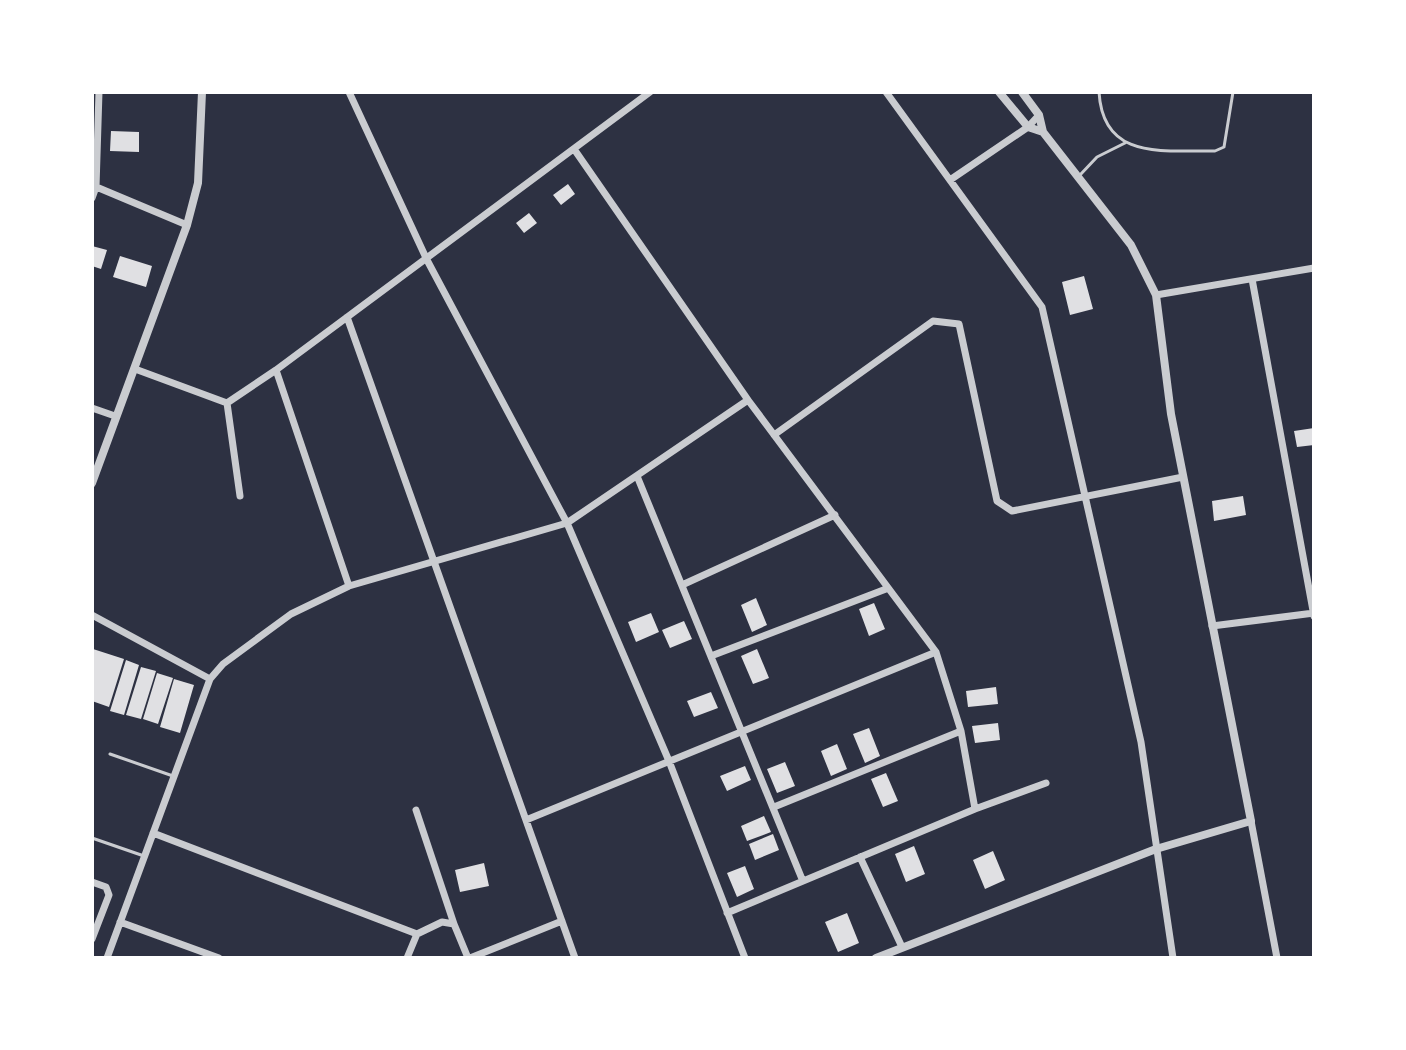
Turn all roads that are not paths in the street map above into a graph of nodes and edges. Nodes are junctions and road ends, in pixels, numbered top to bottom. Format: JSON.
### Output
{"nodes":[{"id":1,"x":99,"y":92,"type":"edge"},
{"id":2,"x":202,"y":92,"type":"edge"},
{"id":3,"x":349,"y":92,"type":"edge"},
{"id":4,"x":650,"y":92,"type":"edge"},
{"id":5,"x":886,"y":92,"type":"edge"},
{"id":6,"x":999,"y":92,"type":"edge"},
{"id":7,"x":1022,"y":92,"type":"edge"},
{"id":8,"x":1099,"y":92,"type":"edge"},
{"id":9,"x":1233,"y":92,"type":"edge"},
{"id":10,"x":1039,"y":115,"type":"junction"},
{"id":11,"x":1028,"y":127,"type":"junction"},
{"id":12,"x":1043,"y":132,"type":"junction"},
{"id":13,"x":1125,"y":143,"type":"junction"},
{"id":14,"x":574,"y":149,"type":"junction"},
{"id":15,"x":1078,"y":178,"type":"junction"},
{"id":16,"x":950,"y":180,"type":"junction"},
{"id":17,"x":94,"y":186,"type":"edge"},
{"id":18,"x":92,"y":198,"type":"edge"},
{"id":19,"x":187,"y":225,"type":"junction"},
{"id":20,"x":427,"y":260,"type":"junction"},
{"id":21,"x":1314,"y":268,"type":"edge"},
{"id":22,"x":1252,"y":279,"type":"junction"},
{"id":23,"x":1156,"y":295,"type":"junction"},
{"id":24,"x":347,"y":317,"type":"junction"},
{"id":25,"x":135,"y":369,"type":"junction"},
{"id":26,"x":276,"y":370,"type":"junction"},
{"id":27,"x":748,"y":400,"type":"junction"},
{"id":28,"x":227,"y":403,"type":"junction"},
{"id":29,"x":92,"y":408,"type":"edge"},
{"id":30,"x":115,"y":416,"type":"junction"},
{"id":31,"x":774,"y":435,"type":"junction"},
{"id":32,"x":637,"y":476,"type":"junction"},
{"id":33,"x":1183,"y":477,"type":"junction"},
{"id":34,"x":92,"y":483,"type":"edge"},
{"id":35,"x":240,"y":496,"type":"dead end"},
{"id":36,"x":1088,"y":496,"type":"junction"},
{"id":37,"x":835,"y":515,"type":"junction"},
{"id":38,"x":567,"y":523,"type":"junction"},
{"id":39,"x":434,"y":560,"type":"junction"},
{"id":40,"x":682,"y":585,"type":"junction"},
{"id":41,"x":349,"y":586,"type":"junction"},
{"id":42,"x":886,"y":589,"type":"junction"},
{"id":43,"x":1314,"y":614,"type":"edge"},
{"id":44,"x":92,"y":615,"type":"edge"},
{"id":45,"x":1212,"y":626,"type":"junction"},
{"id":46,"x":936,"y":652,"type":"junction"},
{"id":47,"x":711,"y":656,"type":"junction"},
{"id":48,"x":210,"y":679,"type":"junction"},
{"id":49,"x":742,"y":731,"type":"junction"},
{"id":50,"x":961,"y":731,"type":"junction"},
{"id":51,"x":110,"y":754,"type":"dead end"},
{"id":52,"x":669,"y":761,"type":"junction"},
{"id":53,"x":173,"y":776,"type":"junction"},
{"id":54,"x":1046,"y":783,"type":"dead end"},
{"id":55,"x":774,"y":807,"type":"junction"},
{"id":56,"x":975,"y":809,"type":"junction"},
{"id":57,"x":416,"y":810,"type":"dead end"},
{"id":58,"x":526,"y":820,"type":"junction"},
{"id":59,"x":1251,"y":821,"type":"junction"},
{"id":60,"x":153,"y":833,"type":"junction"},
{"id":61,"x":92,"y":838,"type":"edge"},
{"id":62,"x":1156,"y":849,"type":"junction"},
{"id":63,"x":144,"y":856,"type":"junction"},
{"id":64,"x":860,"y":857,"type":"junction"},
{"id":65,"x":802,"y":879,"type":"junction"},
{"id":66,"x":92,"y":882,"type":"edge"},
{"id":67,"x":727,"y":913,"type":"junction"},
{"id":68,"x":562,"y":921,"type":"junction"},
{"id":69,"x":120,"y":922,"type":"junction"},
{"id":70,"x":454,"y":924,"type":"junction"},
{"id":71,"x":417,"y":934,"type":"junction"},
{"id":72,"x":92,"y":939,"type":"edge"},
{"id":73,"x":902,"y":947,"type":"junction"},
{"id":74,"x":107,"y":958,"type":"edge"},
{"id":75,"x":219,"y":958,"type":"edge"},
{"id":76,"x":407,"y":958,"type":"edge"},
{"id":77,"x":469,"y":958,"type":"edge"},
{"id":78,"x":575,"y":958,"type":"edge"},
{"id":79,"x":745,"y":958,"type":"edge"},
{"id":80,"x":876,"y":958,"type":"edge"},
{"id":81,"x":1173,"y":958,"type":"edge"},
{"id":82,"x":1277,"y":958,"type":"edge"}],
"edges":[{"from":1,"to":17,"type":"street"},
{"from":2,"to":19,"type":"street"},
{"from":3,"to":20,"type":"street"},
{"from":4,"to":14,"type":"street"},
{"from":5,"to":16,"type":"street"},
{"from":6,"to":11,"type":"street"},
{"from":7,"to":10,"type":"street"},
{"from":8,"to":13,"type":"lane"},
{"from":9,"to":13,"type":"lane"},
{"from":10,"to":11,"type":"street"},
{"from":10,"to":12,"type":"street"},
{"from":11,"to":12,"type":"street"},
{"from":11,"to":16,"type":"street"},
{"from":12,"to":15,"type":"street"},
{"from":13,"to":15,"type":"lane"},
{"from":14,"to":20,"type":"street"},
{"from":14,"to":27,"type":"street"},
{"from":15,"to":23,"type":"street"},
{"from":16,"to":36,"type":"street"},
{"from":17,"to":18,"type":"street"},
{"from":17,"to":19,"type":"street"},
{"from":19,"to":25,"type":"street"},
{"from":20,"to":24,"type":"street"},
{"from":20,"to":38,"type":"street"},
{"from":21,"to":22,"type":"street"},
{"from":22,"to":23,"type":"street"},
{"from":22,"to":43,"type":"street"},
{"from":23,"to":33,"type":"street"},
{"from":24,"to":26,"type":"street"},
{"from":24,"to":39,"type":"street"},
{"from":25,"to":28,"type":"street"},
{"from":25,"to":30,"type":"street"},
{"from":26,"to":28,"type":"street"},
{"from":26,"to":41,"type":"street"},
{"from":27,"to":31,"type":"street"},
{"from":27,"to":32,"type":"street"},
{"from":28,"to":35,"type":"street"},
{"from":29,"to":30,"type":"street"},
{"from":30,"to":34,"type":"street"},
{"from":31,"to":36,"type":"street"},
{"from":31,"to":37,"type":"street"},
{"from":32,"to":38,"type":"street"},
{"from":32,"to":40,"type":"street"},
{"from":33,"to":36,"type":"street"},
{"from":33,"to":45,"type":"street"},
{"from":36,"to":62,"type":"street"},
{"from":37,"to":40,"type":"street"},
{"from":37,"to":42,"type":"street"},
{"from":38,"to":39,"type":"street"},
{"from":38,"to":52,"type":"street"},
{"from":39,"to":41,"type":"street"},
{"from":39,"to":58,"type":"street"},
{"from":40,"to":47,"type":"street"},
{"from":41,"to":48,"type":"street"},
{"from":42,"to":46,"type":"street"},
{"from":42,"to":47,"type":"street"},
{"from":43,"to":45,"type":"street"},
{"from":44,"to":48,"type":"street"},
{"from":45,"to":59,"type":"street"},
{"from":46,"to":49,"type":"street"},
{"from":46,"to":50,"type":"street"},
{"from":47,"to":49,"type":"street"},
{"from":48,"to":53,"type":"street"},
{"from":49,"to":52,"type":"street"},
{"from":49,"to":55,"type":"street"},
{"from":50,"to":55,"type":"street"},
{"from":50,"to":56,"type":"street"},
{"from":51,"to":53,"type":"lane"},
{"from":52,"to":58,"type":"street"},
{"from":52,"to":67,"type":"street"},
{"from":53,"to":60,"type":"street"},
{"from":54,"to":56,"type":"street"},
{"from":55,"to":65,"type":"street"},
{"from":56,"to":64,"type":"street"},
{"from":57,"to":70,"type":"street"},
{"from":58,"to":68,"type":"street"},
{"from":59,"to":62,"type":"street"},
{"from":59,"to":82,"type":"street"},
{"from":60,"to":63,"type":"street"},
{"from":60,"to":71,"type":"street"},
{"from":61,"to":63,"type":"lane"},
{"from":62,"to":73,"type":"street"},
{"from":62,"to":81,"type":"street"},
{"from":63,"to":69,"type":"street"},
{"from":64,"to":65,"type":"street"},
{"from":64,"to":73,"type":"street"},
{"from":65,"to":67,"type":"street"},
{"from":66,"to":72,"type":"street"},
{"from":67,"to":79,"type":"street"},
{"from":68,"to":77,"type":"street"},
{"from":68,"to":78,"type":"street"},
{"from":69,"to":74,"type":"street"},
{"from":69,"to":75,"type":"street"},
{"from":70,"to":71,"type":"street"},
{"from":70,"to":77,"type":"street"},
{"from":71,"to":76,"type":"street"},
{"from":73,"to":80,"type":"street"}]}
